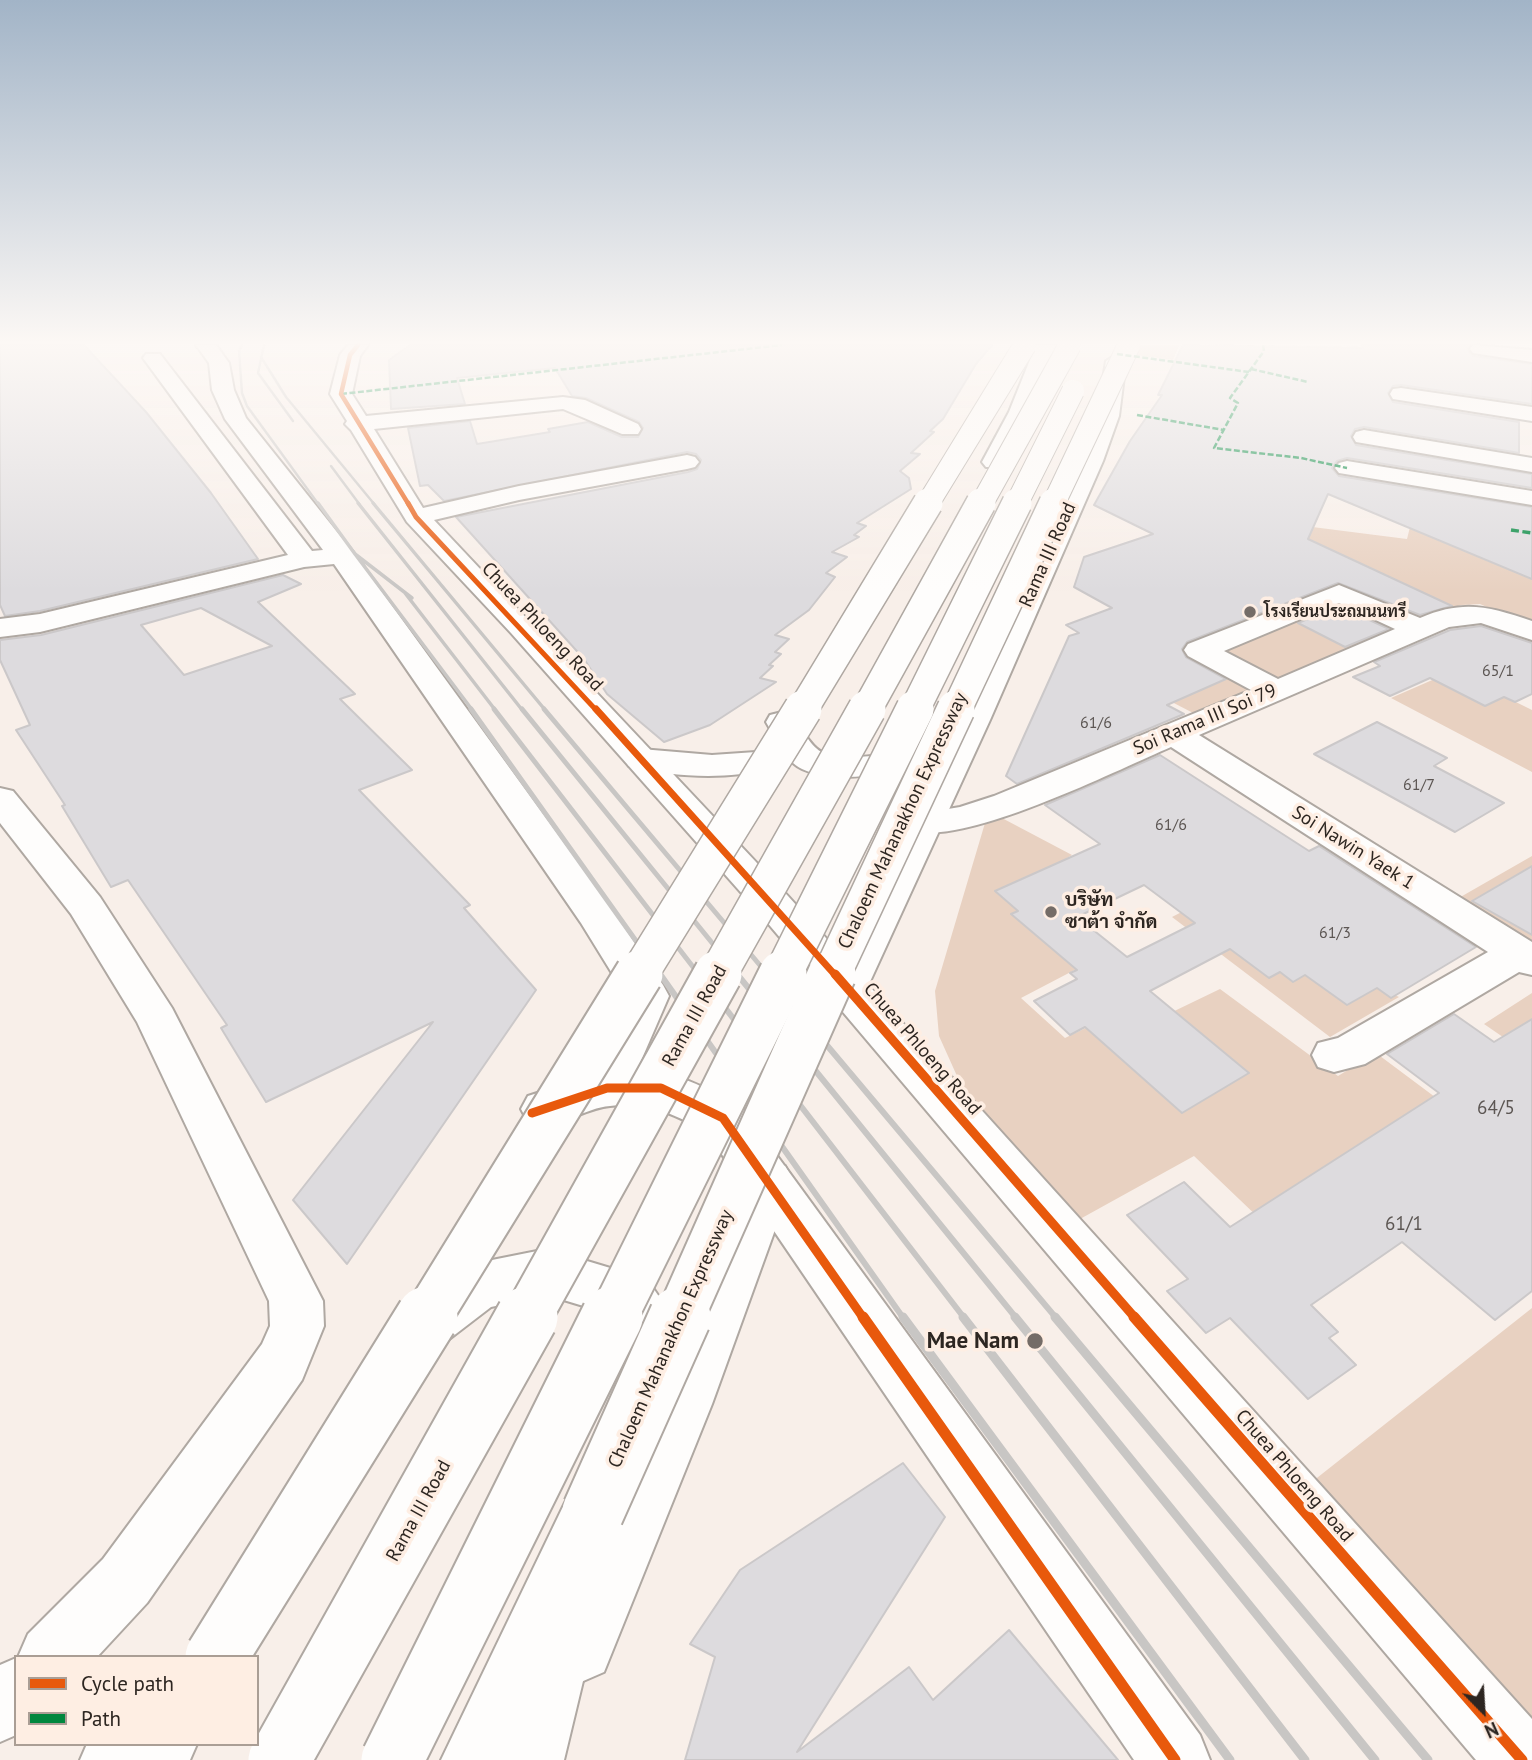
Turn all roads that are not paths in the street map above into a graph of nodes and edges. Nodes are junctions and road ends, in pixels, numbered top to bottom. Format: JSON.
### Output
{"nodes":[{"id":1,"x":206,"y":427,"type":"edge"},
{"id":2,"x":242,"y":427,"type":"edge"},
{"id":3,"x":358,"y":427,"type":"edge"},
{"id":4,"x":626,"y":427,"type":"edge"},
{"id":5,"x":969,"y":427,"type":"edge"},
{"id":6,"x":975,"y":427,"type":"edge"},
{"id":7,"x":1012,"y":427,"type":"edge"},
{"id":8,"x":1024,"y":427,"type":"edge"},
{"id":9,"x":1054,"y":427,"type":"edge"},
{"id":10,"x":1059,"y":427,"type":"edge"},
{"id":11,"x":1090,"y":427,"type":"edge"},
{"id":12,"x":1104,"y":427,"type":"edge"},
{"id":13,"x":630,"y":429,"type":"dead end"},
{"id":14,"x":1364,"y":437,"type":"dead end"},
{"id":15,"x":687,"y":462,"type":"dead end"},
{"id":16,"x":1532,"y":465,"type":"edge"},
{"id":17,"x":1348,"y":468,"type":"dead end"},
{"id":18,"x":1532,"y":498,"type":"edge"},
{"id":19,"x":416,"y":517,"type":"junction"},
{"id":20,"x":343,"y":558,"type":"junction"},
{"id":21,"x":304,"y":559,"type":"junction"},
{"id":22,"x":0,"y":628,"type":"edge"},
{"id":23,"x":1421,"y":628,"type":"junction"},
{"id":24,"x":1532,"y":631,"type":"edge"},
{"id":25,"x":919,"y":635,"type":"junction"},
{"id":26,"x":1276,"y":690,"type":"junction"},
{"id":27,"x":974,"y":720,"type":"junction"},
{"id":28,"x":782,"y":722,"type":"junction"},
{"id":29,"x":1174,"y":734,"type":"junction"},
{"id":30,"x":641,"y":760,"type":"junction"},
{"id":31,"x":756,"y":762,"type":"junction"},
{"id":32,"x":0,"y":799,"type":"edge"},
{"id":33,"x":925,"y":823,"type":"junction"},
{"id":34,"x":711,"y":833,"type":"junction"},
{"id":35,"x":1525,"y":957,"type":"edge"},
{"id":36,"x":626,"y":960,"type":"junction"},
{"id":37,"x":847,"y":986,"type":"junction"},
{"id":38,"x":1334,"y":1055,"type":"dead end"},
{"id":39,"x":607,"y":1088,"type":"junction"},
{"id":40,"x":532,"y":1113,"type":"junction"},
{"id":41,"x":768,"y":1180,"type":"junction"},
{"id":42,"x":380,"y":1360,"type":"junction"},
{"id":43,"x":683,"y":1404,"type":"junction"},
{"id":44,"x":593,"y":1512,"type":"junction"},
{"id":45,"x":53,"y":1655,"type":"edge"},
{"id":46,"x":184,"y":1655,"type":"edge"},
{"id":47,"x":217,"y":1655,"type":"edge"},
{"id":48,"x":14,"y":1694,"type":"edge"},
{"id":49,"x":0,"y":1708,"type":"edge"},
{"id":50,"x":261,"y":1760,"type":"edge"},
{"id":51,"x":279,"y":1760,"type":"edge"},
{"id":52,"x":373,"y":1760,"type":"edge"},
{"id":53,"x":392,"y":1760,"type":"edge"},
{"id":54,"x":476,"y":1760,"type":"edge"},
{"id":55,"x":529,"y":1760,"type":"edge"},
{"id":56,"x":535,"y":1760,"type":"edge"},
{"id":57,"x":1175,"y":1760,"type":"edge"},
{"id":58,"x":1522,"y":1760,"type":"edge"}],
"edges":[{"from":1,"to":21,"type":"main road"},
{"from":2,"to":20,"type":"main road"},
{"from":3,"to":19,"type":"main road","name":"Chuea Phloeng Road"},
{"from":4,"to":13,"type":"main road"},
{"from":5,"to":28,"type":"main road"},
{"from":6,"to":47,"type":"main road","bridge":true},
{"from":7,"to":25,"type":"main road","name":"Rama III Road"},
{"from":8,"to":51,"type":"main road","name":"Rama III Road","bridge":true},
{"from":9,"to":53,"type":"main road","bridge":true},
{"from":10,"to":25,"type":"main road","name":"Rama III Road"},
{"from":11,"to":44,"type":"main road","name":"Chaloem Mahanakhon Expressway","bridge":true},
{"from":12,"to":27,"type":"main road","name":"Rama III Road"},
{"from":14,"to":16,"type":"main road"},
{"from":15,"to":19,"type":"main road"},
{"from":17,"to":18,"type":"main road"},
{"from":19,"to":30,"type":"main road","name":"Chuea Phloeng Road"},
{"from":20,"to":21,"type":"main road"},
{"from":20,"to":36,"type":"main road"},
{"from":21,"to":22,"type":"main road"},
{"from":23,"to":24,"type":"main road","name":"Soi Rama III Soi 79"},
{"from":23,"to":26,"type":"main road","name":"Soi Rama III Soi 79"},
{"from":23,"to":26,"type":"main road"},
{"from":25,"to":50,"type":"main road","name":"Rama III Road"},
{"from":25,"to":52,"type":"main road","name":"Rama III Road"},
{"from":26,"to":29,"type":"main road","name":"Soi Rama III Soi 79"},
{"from":27,"to":28,"type":"main road"},
{"from":27,"to":33,"type":"main road","name":"Rama III Road"},
{"from":28,"to":31,"type":"main road"},
{"from":29,"to":33,"type":"main road","name":"Soi Rama III Soi 79"},
{"from":29,"to":35,"type":"main road","name":"Soi Nawin Yaek 1"},
{"from":30,"to":31,"type":"main road"},
{"from":30,"to":34,"type":"main road","name":"Chuea Phloeng Road"},
{"from":31,"to":34,"type":"main road"},
{"from":32,"to":45,"type":"main road"},
{"from":33,"to":37,"type":"main road","name":"Rama III Road"},
{"from":34,"to":37,"type":"main road","name":"Chuea Phloeng Road"},
{"from":35,"to":38,"type":"main road"},
{"from":36,"to":39,"type":"main road"},
{"from":36,"to":40,"type":"main road"},
{"from":37,"to":58,"type":"main road","name":"Chuea Phloeng Road"},
{"from":39,"to":40,"type":"main road"},
{"from":39,"to":41,"type":"main road"},
{"from":40,"to":42,"type":"main road"},
{"from":41,"to":43,"type":"main road"},
{"from":41,"to":57,"type":"main road"},
{"from":42,"to":43,"type":"main road"},
{"from":42,"to":46,"type":"main road"},
{"from":43,"to":56,"type":"main road"},
{"from":44,"to":54,"type":"main road","name":"Chaloem Mahanakhon Expressway"},
{"from":44,"to":55,"type":"main road"},
{"from":48,"to":49,"type":"main road"}]}
